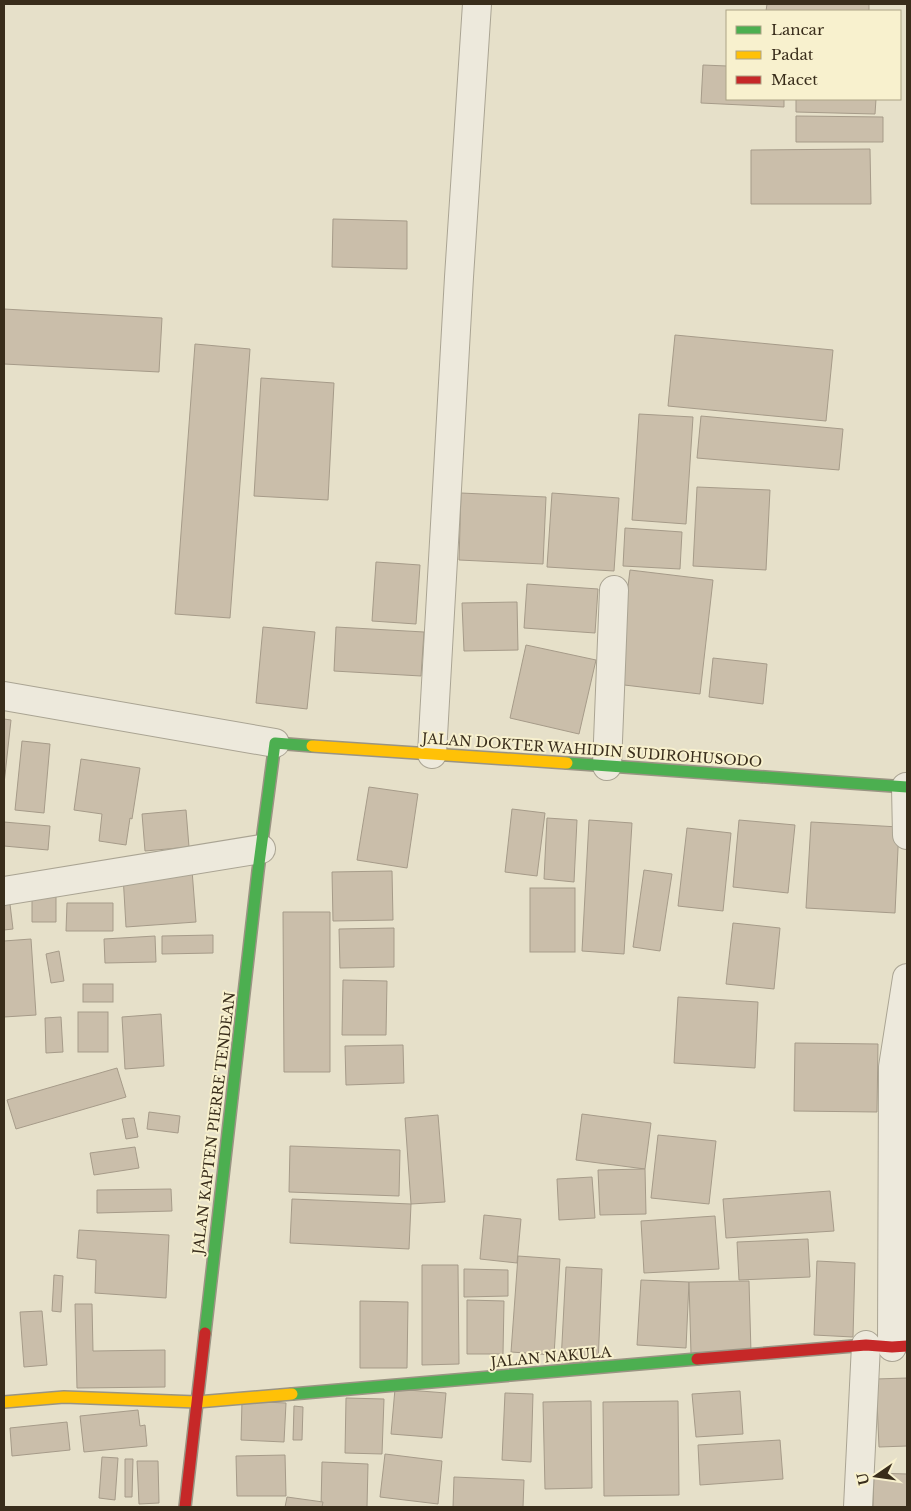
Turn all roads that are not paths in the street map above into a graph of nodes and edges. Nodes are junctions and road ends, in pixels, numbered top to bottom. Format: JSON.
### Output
{"nodes":[{"id":1,"x":477,"y":4,"type":"edge"},
{"id":2,"x":614,"y":590,"type":"dead end"},
{"id":3,"x":4,"y":696,"type":"edge"},
{"id":4,"x":275,"y":743,"type":"junction"},
{"id":5,"x":432,"y":754,"type":"junction"},
{"id":6,"x":608,"y":766,"type":"junction"},
{"id":7,"x":907,"y":784,"type":"edge"},
{"id":8,"x":907,"y":835,"type":"edge"},
{"id":9,"x":261,"y":849,"type":"junction"},
{"id":10,"x":4,"y":891,"type":"edge"},
{"id":11,"x":907,"y":978,"type":"edge"},
{"id":12,"x":888,"y":1346,"type":"edge"},
{"id":13,"x":4,"y":1402,"type":"edge"},
{"id":14,"x":197,"y":1402,"type":"junction"},
{"id":15,"x":185,"y":1507,"type":"edge"},
{"id":16,"x":858,"y":1507,"type":"edge"}],
"edges":[{"from":1,"to":5,"type":"street"},
{"from":2,"to":6,"type":"street"},
{"from":3,"to":4,"type":"street"},
{"from":4,"to":5,"type":"main road","name":"JALAN DOKTER WAHIDIN SUDIROHUSODO"},
{"from":4,"to":9,"type":"main road","name":"JALAN KAPTEN PIERRE TENDEAN"},
{"from":5,"to":6,"type":"main road","name":"JALAN DOKTER WAHIDIN SUDIROHUSODO"},
{"from":6,"to":7,"type":"main road","name":"JALAN DOKTER WAHIDIN SUDIROHUSODO"},
{"from":7,"to":8,"type":"street"},
{"from":9,"to":10,"type":"street"},
{"from":9,"to":14,"type":"main road","name":"JALAN KAPTEN PIERRE TENDEAN"},
{"from":11,"to":12,"type":"street"},
{"from":12,"to":14,"type":"main road","name":"JALAN NAKULA"},
{"from":12,"to":16,"type":"street"},
{"from":13,"to":14,"type":"main road","name":"JALAN NAKULA"},
{"from":14,"to":15,"type":"main road","name":"JALAN KAPTEN PIERRE TENDEAN"}]}
